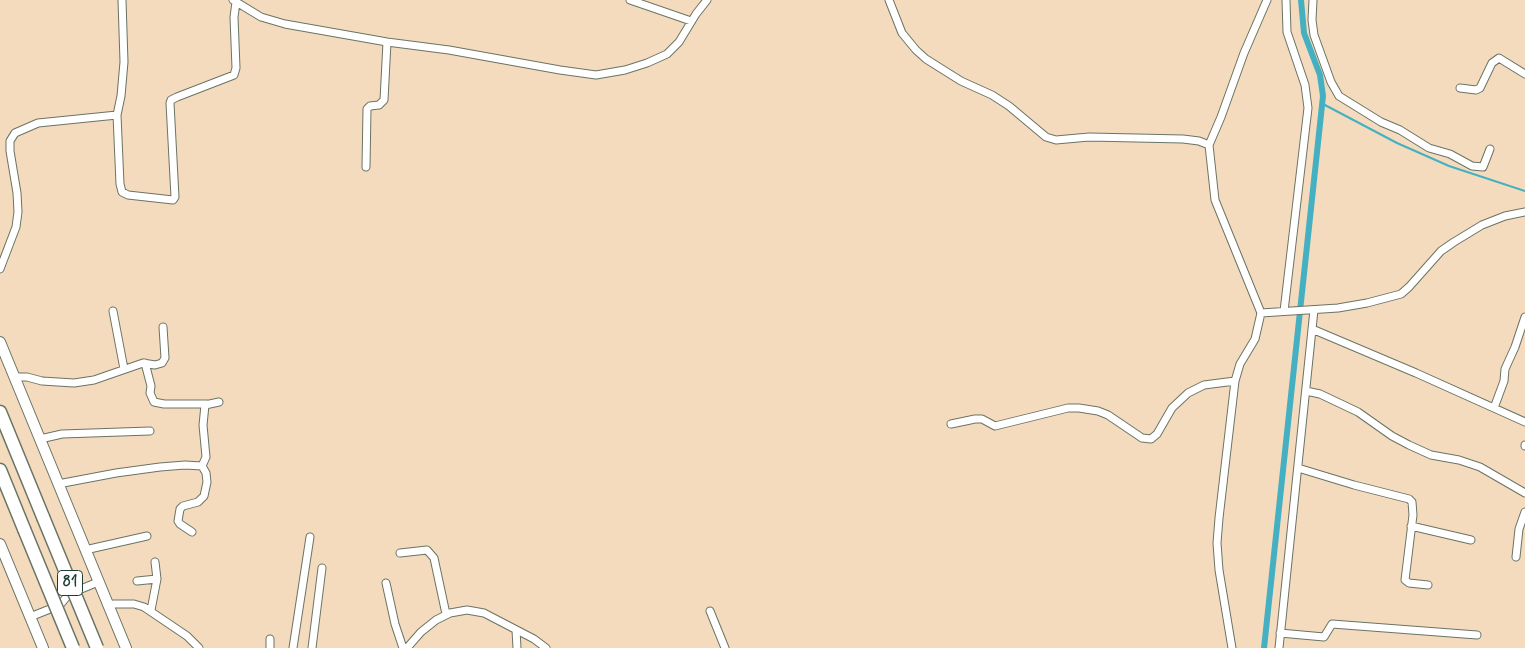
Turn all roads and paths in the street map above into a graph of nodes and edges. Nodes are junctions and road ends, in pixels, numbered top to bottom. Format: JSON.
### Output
{"nodes":[{"id":1,"x":122,"y":0,"type":"edge"},
{"id":2,"x":630,"y":0,"type":"edge"},
{"id":3,"x":707,"y":0,"type":"edge"},
{"id":4,"x":889,"y":0,"type":"edge"},
{"id":5,"x":1267,"y":0,"type":"edge"},
{"id":6,"x":1286,"y":0,"type":"edge"},
{"id":7,"x":1313,"y":0,"type":"edge"},
{"id":8,"x":234,"y":1,"type":"edge"},
{"id":9,"x":692,"y":21,"type":"junction"},
{"id":10,"x":388,"y":42,"type":"junction"},
{"id":11,"x":1525,"y":74,"type":"edge"},
{"id":12,"x":1460,"y":88,"type":"dead end"},
{"id":13,"x":117,"y":115,"type":"junction"},
{"id":14,"x":1209,"y":145,"type":"junction"},
{"id":15,"x":1490,"y":149,"type":"dead end"},
{"id":16,"x":366,"y":168,"type":"dead end"},
{"id":17,"x":1525,"y":212,"type":"edge"},
{"id":18,"x":0,"y":269,"type":"edge"},
{"id":19,"x":1310,"y":310,"type":"junction"},
{"id":20,"x":113,"y":311,"type":"dead end"},
{"id":21,"x":1287,"y":311,"type":"junction"},
{"id":22,"x":1261,"y":313,"type":"junction"},
{"id":23,"x":1525,"y":317,"type":"edge"},
{"id":24,"x":163,"y":328,"type":"dead end"},
{"id":25,"x":1312,"y":329,"type":"junction"},
{"id":26,"x":0,"y":342,"type":"edge"},
{"id":27,"x":145,"y":363,"type":"junction"},
{"id":28,"x":124,"y":369,"type":"junction"},
{"id":29,"x":14,"y":377,"type":"junction"},
{"id":30,"x":1235,"y":381,"type":"junction"},
{"id":31,"x":1306,"y":391,"type":"junction"},
{"id":32,"x":219,"y":402,"type":"dead end"},
{"id":33,"x":207,"y":404,"type":"junction"},
{"id":34,"x":1494,"y":408,"type":"junction"},
{"id":35,"x":0,"y":412,"type":"edge"},
{"id":36,"x":1525,"y":422,"type":"edge"},
{"id":37,"x":951,"y":424,"type":"dead end"},
{"id":38,"x":150,"y":431,"type":"dead end"},
{"id":39,"x":40,"y":439,"type":"junction"},
{"id":40,"x":202,"y":466,"type":"junction"},
{"id":41,"x":1298,"y":468,"type":"junction"},
{"id":42,"x":0,"y":470,"type":"edge"},
{"id":43,"x":58,"y":484,"type":"junction"},
{"id":44,"x":1525,"y":493,"type":"edge"},
{"id":45,"x":1525,"y":512,"type":"edge"},
{"id":46,"x":1411,"y":526,"type":"junction"},
{"id":47,"x":192,"y":532,"type":"dead end"},
{"id":48,"x":147,"y":536,"type":"dead end"},
{"id":49,"x":310,"y":537,"type":"dead end"},
{"id":50,"x":1471,"y":540,"type":"dead end"},
{"id":51,"x":0,"y":544,"type":"edge"},
{"id":52,"x":85,"y":550,"type":"junction"},
{"id":53,"x":400,"y":553,"type":"dead end"},
{"id":54,"x":2,"y":554,"type":"edge"},
{"id":55,"x":1516,"y":557,"type":"dead end"},
{"id":56,"x":155,"y":562,"type":"dead end"},
{"id":57,"x":322,"y":568,"type":"dead end"},
{"id":58,"x":157,"y":580,"type":"junction"},
{"id":59,"x":136,"y":581,"type":"dead end"},
{"id":60,"x":98,"y":582,"type":"junction"},
{"id":61,"x":386,"y":583,"type":"dead end"},
{"id":62,"x":1428,"y":585,"type":"dead end"},
{"id":63,"x":108,"y":605,"type":"junction"},
{"id":64,"x":151,"y":610,"type":"junction"},
{"id":65,"x":710,"y":612,"type":"dead end"},
{"id":66,"x":446,"y":614,"type":"junction"},
{"id":67,"x":30,"y":617,"type":"junction"},
{"id":68,"x":516,"y":630,"type":"junction"},
{"id":69,"x":1280,"y":633,"type":"junction"},
{"id":70,"x":1477,"y":635,"type":"dead end"},
{"id":71,"x":270,"y":638,"type":"dead end"},
{"id":72,"x":43,"y":648,"type":"edge"},
{"id":73,"x":73,"y":648,"type":"edge"},
{"id":74,"x":97,"y":648,"type":"edge"},
{"id":75,"x":126,"y":648,"type":"edge"},
{"id":76,"x":200,"y":648,"type":"edge"},
{"id":77,"x":270,"y":648,"type":"edge"},
{"id":78,"x":294,"y":648,"type":"edge"},
{"id":79,"x":312,"y":648,"type":"edge"},
{"id":80,"x":403,"y":648,"type":"edge"},
{"id":81,"x":407,"y":648,"type":"edge"},
{"id":82,"x":517,"y":648,"type":"edge"},
{"id":83,"x":546,"y":648,"type":"edge"},
{"id":84,"x":725,"y":648,"type":"edge"},
{"id":85,"x":1232,"y":648,"type":"edge"},
{"id":86,"x":1279,"y":648,"type":"edge"}],
"edges":[{"from":1,"to":13,"type":"street"},
{"from":2,"to":9,"type":"street"},
{"from":3,"to":9,"type":"street"},
{"from":4,"to":14,"type":"street"},
{"from":5,"to":14,"type":"street"},
{"from":6,"to":21,"type":"street"},
{"from":7,"to":15,"type":"street"},
{"from":8,"to":10,"type":"street"},
{"from":8,"to":13,"type":"street"},
{"from":9,"to":10,"type":"street"},
{"from":10,"to":16,"type":"street"},
{"from":11,"to":12,"type":"street"},
{"from":13,"to":18,"type":"street"},
{"from":14,"to":22,"type":"street"},
{"from":17,"to":19,"type":"street"},
{"from":19,"to":21,"type":"street"},
{"from":19,"to":25,"type":"street"},
{"from":20,"to":28,"type":"street"},
{"from":21,"to":22,"type":"street"},
{"from":22,"to":30,"type":"street"},
{"from":23,"to":34,"type":"street"},
{"from":24,"to":27,"type":"street"},
{"from":25,"to":31,"type":"street"},
{"from":25,"to":34,"type":"street"},
{"from":26,"to":29,"type":"main road"},
{"from":27,"to":28,"type":"street"},
{"from":27,"to":33,"type":"street"},
{"from":28,"to":29,"type":"street"},
{"from":29,"to":39,"type":"main road"},
{"from":30,"to":37,"type":"street"},
{"from":30,"to":85,"type":"street"},
{"from":31,"to":41,"type":"street"},
{"from":31,"to":44,"type":"street"},
{"from":32,"to":33,"type":"street"},
{"from":33,"to":40,"type":"street"},
{"from":34,"to":36,"type":"street"},
{"from":35,"to":74,"type":"highway","number":"81","bridge":true},
{"from":38,"to":39,"type":"street"},
{"from":39,"to":43,"type":"main road"},
{"from":40,"to":43,"type":"street"},
{"from":40,"to":47,"type":"street"},
{"from":41,"to":46,"type":"street"},
{"from":41,"to":69,"type":"street"},
{"from":42,"to":73,"type":"highway","number":"81","bridge":true},
{"from":43,"to":52,"type":"main road"},
{"from":45,"to":55,"type":"street"},
{"from":46,"to":50,"type":"street"},
{"from":46,"to":62,"type":"street"},
{"from":48,"to":52,"type":"street"},
{"from":49,"to":78,"type":"street"},
{"from":51,"to":54,"type":"main road"},
{"from":52,"to":60,"type":"main road"},
{"from":53,"to":66,"type":"street"},
{"from":54,"to":67,"type":"main road"},
{"from":56,"to":58,"type":"street"},
{"from":57,"to":79,"type":"street"},
{"from":58,"to":59,"type":"street"},
{"from":58,"to":64,"type":"street"},
{"from":60,"to":63,"type":"main road"},
{"from":60,"to":67,"type":"street"},
{"from":61,"to":80,"type":"street"},
{"from":63,"to":64,"type":"street"},
{"from":63,"to":75,"type":"main road"},
{"from":64,"to":76,"type":"street"},
{"from":65,"to":84,"type":"street"},
{"from":66,"to":68,"type":"street"},
{"from":66,"to":81,"type":"street"},
{"from":67,"to":72,"type":"main road"},
{"from":68,"to":82,"type":"street"},
{"from":68,"to":83,"type":"street"},
{"from":69,"to":70,"type":"street"},
{"from":69,"to":86,"type":"street"},
{"from":71,"to":77,"type":"street"}]}
